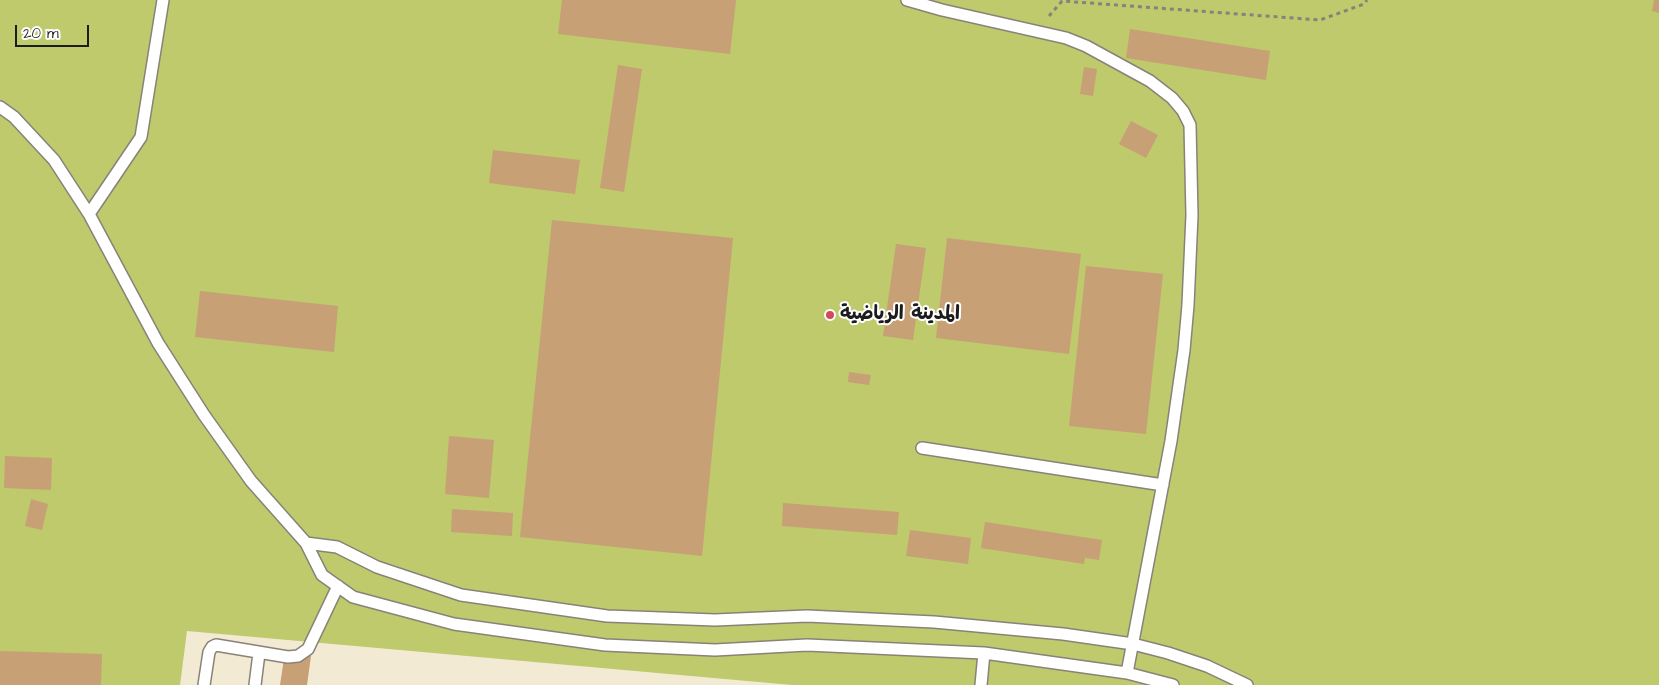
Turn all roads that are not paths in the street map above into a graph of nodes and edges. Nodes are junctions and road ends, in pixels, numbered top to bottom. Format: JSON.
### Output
{"nodes":[{"id":1,"x":163,"y":0,"type":"edge"},
{"id":2,"x":907,"y":0,"type":"edge"},
{"id":3,"x":0,"y":108,"type":"edge"},
{"id":4,"x":89,"y":214,"type":"junction"},
{"id":5,"x":922,"y":448,"type":"dead end"},
{"id":6,"x":1163,"y":485,"type":"junction"},
{"id":7,"x":306,"y":543,"type":"junction"},
{"id":8,"x":338,"y":586,"type":"junction"},
{"id":9,"x":1133,"y":644,"type":"junction"},
{"id":10,"x":259,"y":652,"type":"junction"},
{"id":11,"x":984,"y":653,"type":"junction"},
{"id":12,"x":1127,"y":673,"type":"junction"},
{"id":13,"x":204,"y":685,"type":"edge"},
{"id":14,"x":255,"y":685,"type":"edge"},
{"id":15,"x":981,"y":685,"type":"edge"},
{"id":16,"x":1173,"y":685,"type":"edge"},
{"id":17,"x":1247,"y":685,"type":"edge"}],
"edges":[{"from":1,"to":4,"type":"lane"},
{"from":2,"to":6,"type":"lane"},
{"from":3,"to":4,"type":"lane"},
{"from":4,"to":7,"type":"lane"},
{"from":5,"to":6,"type":"lane"},
{"from":6,"to":9,"type":"lane"},
{"from":7,"to":8,"type":"lane"},
{"from":7,"to":9,"type":"lane"},
{"from":8,"to":10,"type":"lane"},
{"from":8,"to":11,"type":"lane"},
{"from":9,"to":12,"type":"lane"},
{"from":9,"to":17,"type":"lane"},
{"from":10,"to":13,"type":"lane"},
{"from":10,"to":14,"type":"lane"},
{"from":11,"to":12,"type":"lane"},
{"from":11,"to":15,"type":"lane"},
{"from":12,"to":16,"type":"lane"}]}
